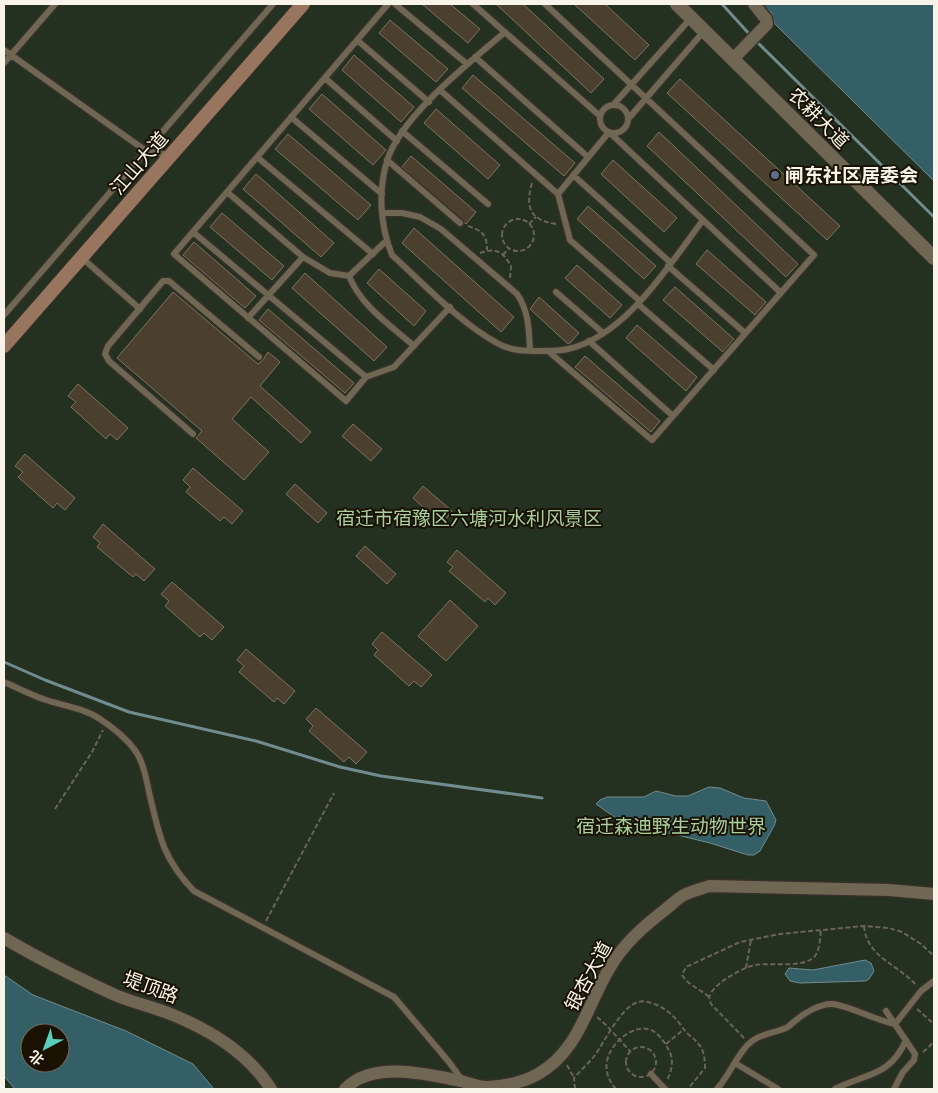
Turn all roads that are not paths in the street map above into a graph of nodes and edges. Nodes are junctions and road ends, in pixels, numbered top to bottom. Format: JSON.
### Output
{"nodes":[{"id":1,"x":55,"y":4,"type":"edge"},
{"id":2,"x":273,"y":4,"type":"edge"},
{"id":3,"x":302,"y":4,"type":"edge"},
{"id":4,"x":388,"y":4,"type":"edge"},
{"id":5,"x":394,"y":4,"type":"edge"},
{"id":6,"x":473,"y":4,"type":"edge"},
{"id":7,"x":544,"y":4,"type":"edge"},
{"id":8,"x":677,"y":4,"type":"edge"},
{"id":9,"x":754,"y":4,"type":"edge"},
{"id":10,"x":691,"y":18,"type":"junction"},
{"id":11,"x":704,"y":31,"type":"junction"},
{"id":12,"x":505,"y":32,"type":"junction"},
{"id":13,"x":357,"y":40,"type":"junction"},
{"id":14,"x":4,"y":50,"type":"edge"},
{"id":15,"x":11,"y":55,"type":"junction"},
{"id":16,"x":475,"y":57,"type":"junction"},
{"id":17,"x":733,"y":59,"type":"junction"},
{"id":18,"x":4,"y":63,"type":"edge"},
{"id":19,"x":467,"y":64,"type":"junction"},
{"id":20,"x":325,"y":78,"type":"junction"},
{"id":21,"x":632,"y":84,"type":"junction"},
{"id":22,"x":440,"y":90,"type":"junction"},
{"id":23,"x":646,"y":98,"type":"junction"},
{"id":24,"x":429,"y":102,"type":"junction"},
{"id":25,"x":614,"y":104,"type":"junction"},
{"id":26,"x":600,"y":116,"type":"junction"},
{"id":27,"x":291,"y":117,"type":"junction"},
{"id":28,"x":629,"y":118,"type":"junction"},
{"id":29,"x":402,"y":131,"type":"junction"},
{"id":30,"x":609,"y":132,"type":"junction"},
{"id":31,"x":397,"y":141,"type":"junction"},
{"id":32,"x":146,"y":151,"type":"junction"},
{"id":33,"x":170,"y":155,"type":"junction"},
{"id":34,"x":257,"y":157,"type":"junction"},
{"id":35,"x":588,"y":157,"type":"junction"},
{"id":36,"x":387,"y":160,"type":"junction"},
{"id":37,"x":573,"y":175,"type":"junction"},
{"id":38,"x":227,"y":192,"type":"junction"},
{"id":39,"x":382,"y":194,"type":"junction"},
{"id":40,"x":558,"y":194,"type":"junction"},
{"id":41,"x":488,"y":204,"type":"dead end"},
{"id":42,"x":382,"y":213,"type":"junction"},
{"id":43,"x":703,"y":220,"type":"junction"},
{"id":44,"x":460,"y":223,"type":"road end"},
{"id":45,"x":193,"y":232,"type":"junction"},
{"id":46,"x":386,"y":241,"type":"junction"},
{"id":47,"x":372,"y":254,"type":"junction"},
{"id":48,"x":81,"y":257,"type":"junction"},
{"id":49,"x":302,"y":257,"type":"junction"},
{"id":50,"x":934,"y":258,"type":"edge"},
{"id":51,"x":670,"y":265,"type":"junction"},
{"id":52,"x":349,"y":276,"type":"junction"},
{"id":53,"x":556,"y":292,"type":"dead end"},
{"id":54,"x":781,"y":293,"type":"junction"},
{"id":55,"x":269,"y":295,"type":"junction"},
{"id":56,"x":639,"y":302,"type":"junction"},
{"id":57,"x":140,"y":308,"type":"junction"},
{"id":58,"x":450,"y":308,"type":"junction"},
{"id":59,"x":4,"y":315,"type":"edge"},
{"id":60,"x":248,"y":318,"type":"junction"},
{"id":61,"x":603,"y":333,"type":"junction"},
{"id":62,"x":746,"y":333,"type":"junction"},
{"id":63,"x":589,"y":341,"type":"junction"},
{"id":64,"x":4,"y":346,"type":"edge"},
{"id":65,"x":414,"y":346,"type":"junction"},
{"id":66,"x":530,"y":351,"type":"junction"},
{"id":67,"x":548,"y":351,"type":"junction"},
{"id":68,"x":258,"y":357,"type":"dead end"},
{"id":69,"x":714,"y":370,"type":"junction"},
{"id":70,"x":366,"y":378,"type":"junction"},
{"id":71,"x":673,"y":416,"type":"junction"},
{"id":72,"x":193,"y":434,"type":"dead end"},
{"id":73,"x":4,"y":682,"type":"edge"},
{"id":74,"x":934,"y":894,"type":"edge"},
{"id":75,"x":4,"y":938,"type":"edge"},
{"id":76,"x":934,"y":981,"type":"edge"},
{"id":77,"x":886,"y":1011,"type":"dead end"},
{"id":78,"x":895,"y":1024,"type":"junction"},
{"id":79,"x":906,"y":1040,"type":"junction"},
{"id":80,"x":735,"y":1063,"type":"junction"},
{"id":81,"x":651,"y":1074,"type":"road end"},
{"id":82,"x":462,"y":1081,"type":"junction"},
{"id":83,"x":476,"y":1087,"type":"edge"},
{"id":84,"x":664,"y":1088,"type":"edge"},
{"id":85,"x":271,"y":1089,"type":"edge"},
{"id":86,"x":345,"y":1089,"type":"edge"},
{"id":87,"x":717,"y":1089,"type":"edge"},
{"id":88,"x":778,"y":1089,"type":"edge"},
{"id":89,"x":835,"y":1089,"type":"edge"},
{"id":90,"x":894,"y":1089,"type":"edge"}],
"edges":[{"from":1,"to":15,"type":"lane"},
{"from":2,"to":32,"type":"lane"},
{"from":3,"to":33,"type":"main road","name":"江山大道"},
{"from":4,"to":13,"type":"lane"},
{"from":5,"to":19,"type":"lane"},
{"from":6,"to":12,"type":"lane"},
{"from":7,"to":21,"type":"lane"},
{"from":8,"to":10,"type":"street","name":"农耕大道"},
{"from":9,"to":17,"type":"street"},
{"from":10,"to":11,"type":"street","name":"农耕大道"},
{"from":10,"to":21,"type":"lane"},
{"from":11,"to":17,"type":"street","name":"农耕大道"},
{"from":11,"to":23,"type":"lane"},
{"from":12,"to":16,"type":"lane"},
{"from":12,"to":26,"type":"lane"},
{"from":13,"to":20,"type":"lane"},
{"from":13,"to":24,"type":"lane"},
{"from":14,"to":15,"type":"lane"},
{"from":15,"to":18,"type":"lane"},
{"from":15,"to":32,"type":"lane"},
{"from":16,"to":19,"type":"lane"},
{"from":16,"to":35,"type":"lane"},
{"from":17,"to":50,"type":"street","name":"农耕大道"},
{"from":19,"to":22,"type":"lane"},
{"from":20,"to":27,"type":"lane"},
{"from":20,"to":31,"type":"lane"},
{"from":21,"to":23,"type":"lane"},
{"from":21,"to":25,"type":"lane"},
{"from":22,"to":24,"type":"lane"},
{"from":22,"to":40,"type":"lane"},
{"from":23,"to":28,"type":"lane"},
{"from":23,"to":54,"type":"lane"},
{"from":24,"to":29,"type":"lane"},
{"from":25,"to":26,"type":"lane"},
{"from":25,"to":28,"type":"lane"},
{"from":26,"to":30,"type":"lane"},
{"from":27,"to":34,"type":"lane"},
{"from":27,"to":39,"type":"lane"},
{"from":28,"to":30,"type":"lane"},
{"from":29,"to":31,"type":"lane"},
{"from":29,"to":41,"type":"lane"},
{"from":30,"to":35,"type":"lane"},
{"from":30,"to":43,"type":"lane"},
{"from":31,"to":36,"type":"lane"},
{"from":32,"to":33,"type":"lane"},
{"from":32,"to":59,"type":"lane"},
{"from":33,"to":48,"type":"main road","name":"江山大道"},
{"from":34,"to":38,"type":"lane"},
{"from":34,"to":47,"type":"lane"},
{"from":35,"to":37,"type":"lane"},
{"from":36,"to":39,"type":"lane"},
{"from":36,"to":44,"type":"lane"},
{"from":37,"to":40,"type":"lane"},
{"from":37,"to":51,"type":"lane"},
{"from":38,"to":45,"type":"lane"},
{"from":38,"to":49,"type":"lane"},
{"from":39,"to":42,"type":"lane"},
{"from":40,"to":56,"type":"lane"},
{"from":42,"to":46,"type":"lane"},
{"from":42,"to":66,"type":"lane"},
{"from":43,"to":51,"type":"lane"},
{"from":43,"to":54,"type":"lane"},
{"from":45,"to":55,"type":"lane"},
{"from":45,"to":60,"type":"lane"},
{"from":46,"to":47,"type":"lane"},
{"from":46,"to":58,"type":"lane"},
{"from":47,"to":52,"type":"lane"},
{"from":48,"to":57,"type":"lane"},
{"from":48,"to":64,"type":"main road","name":"江山大道"},
{"from":49,"to":52,"type":"lane"},
{"from":49,"to":55,"type":"lane"},
{"from":51,"to":56,"type":"lane"},
{"from":51,"to":62,"type":"lane"},
{"from":52,"to":65,"type":"lane"},
{"from":53,"to":61,"type":"lane"},
{"from":54,"to":62,"type":"lane"},
{"from":55,"to":60,"type":"lane"},
{"from":55,"to":70,"type":"lane"},
{"from":56,"to":61,"type":"lane"},
{"from":56,"to":69,"type":"lane"},
{"from":57,"to":68,"type":"lane"},
{"from":57,"to":72,"type":"lane"},
{"from":58,"to":65,"type":"lane"},
{"from":58,"to":66,"type":"lane"},
{"from":60,"to":70,"type":"lane"},
{"from":61,"to":63,"type":"lane"},
{"from":62,"to":69,"type":"lane"},
{"from":63,"to":67,"type":"lane"},
{"from":63,"to":71,"type":"lane"},
{"from":65,"to":70,"type":"lane"},
{"from":66,"to":67,"type":"lane"},
{"from":67,"to":71,"type":"lane"},
{"from":69,"to":71,"type":"lane"},
{"from":73,"to":82,"type":"lane"},
{"from":74,"to":83,"type":"street","name":"银杏大道"},
{"from":75,"to":85,"type":"street","name":"堤顶路"},
{"from":76,"to":78,"type":"lane"},
{"from":77,"to":78,"type":"lane"},
{"from":78,"to":79,"type":"lane"},
{"from":78,"to":80,"type":"lane"},
{"from":79,"to":89,"type":"lane"},
{"from":79,"to":90,"type":"lane"},
{"from":80,"to":87,"type":"lane"},
{"from":80,"to":88,"type":"lane"},
{"from":81,"to":84,"type":"lane"},
{"from":82,"to":83,"type":"street","name":"银杏大道"},
{"from":82,"to":86,"type":"street","name":"银杏大道"}]}
